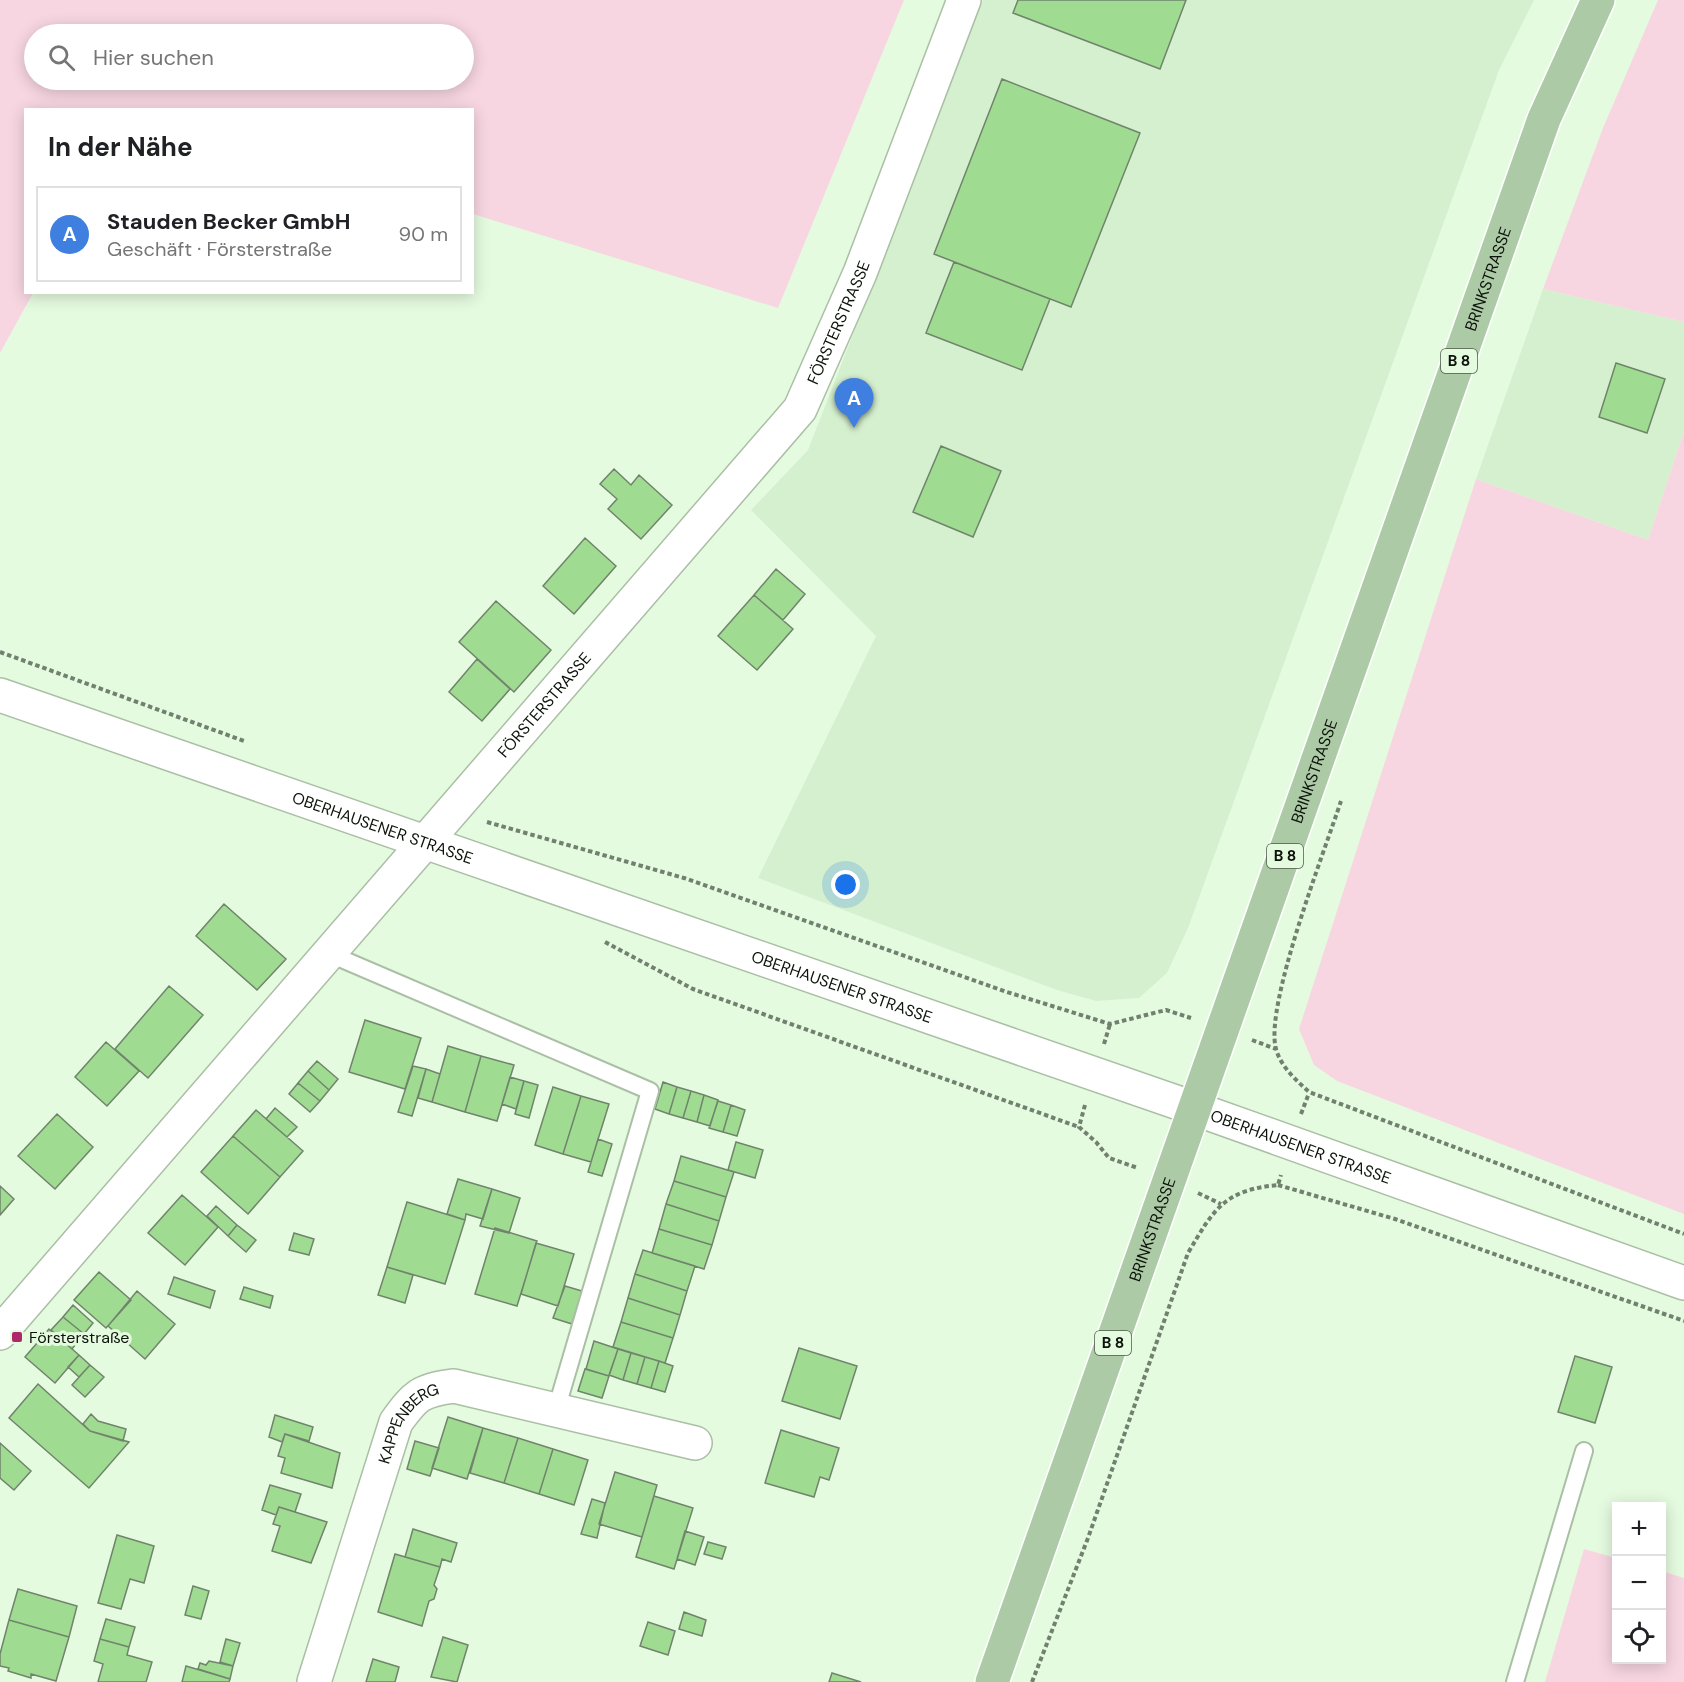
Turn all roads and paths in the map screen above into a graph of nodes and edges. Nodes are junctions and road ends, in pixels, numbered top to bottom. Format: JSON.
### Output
{"nodes":[{"id":1,"x":964,"y":0,"type":"edge"},
{"id":2,"x":1598,"y":0,"type":"edge"},
{"id":3,"x":0,"y":652,"type":"edge"},
{"id":4,"x":0,"y":694,"type":"edge"},
{"id":5,"x":249,"y":743,"type":"dead end"},
{"id":6,"x":1344,"y":791,"type":"dead end"},
{"id":7,"x":452,"y":811,"type":"junction"},
{"id":8,"x":425,"y":843,"type":"junction"},
{"id":9,"x":597,"y":939,"type":"dead end"},
{"id":10,"x":330,"y":954,"type":"junction"},
{"id":11,"x":1110,"y":1024,"type":"junction"},
{"id":12,"x":1224,"y":1030,"type":"junction"},
{"id":13,"x":1276,"y":1049,"type":"junction"},
{"id":14,"x":1095,"y":1074,"type":"junction"},
{"id":15,"x":1309,"y":1092,"type":"junction"},
{"id":16,"x":1196,"y":1109,"type":"junction"},
{"id":17,"x":1079,"y":1127,"type":"junction"},
{"id":18,"x":1290,"y":1142,"type":"junction"},
{"id":19,"x":1171,"y":1179,"type":"junction"},
{"id":20,"x":1278,"y":1185,"type":"junction"},
{"id":21,"x":1221,"y":1204,"type":"junction"},
{"id":22,"x":1684,"y":1234,"type":"edge"},
{"id":23,"x":1684,"y":1282,"type":"edge"},
{"id":24,"x":1684,"y":1322,"type":"edge"},
{"id":25,"x":0,"y":1333,"type":"edge"},
{"id":26,"x":556,"y":1410,"type":"junction"},
{"id":27,"x":694,"y":1443,"type":"dead end"},
{"id":28,"x":1584,"y":1450,"type":"dead end"},
{"id":29,"x":314,"y":1682,"type":"edge"},
{"id":30,"x":992,"y":1682,"type":"edge"},
{"id":31,"x":1032,"y":1682,"type":"edge"},
{"id":32,"x":1515,"y":1682,"type":"edge"}],
"edges":[{"from":1,"to":7,"type":"street","name":"FÖRSTERSTRASSE"},
{"from":2,"to":12,"type":"main road","name":"BRINKSTRASSE","number":"B 8"},
{"from":3,"to":5,"type":"path"},
{"from":4,"to":8,"type":"street","name":"OBERHAUSENER STRASSE"},
{"from":6,"to":13,"type":"path"},
{"from":7,"to":8,"type":"street","name":"FÖRSTERSTRASSE"},
{"from":7,"to":11,"type":"path"},
{"from":8,"to":10,"type":"street","name":"FÖRSTERSTRASSE"},
{"from":8,"to":14,"type":"street","name":"OBERHAUSENER STRASSE"},
{"from":9,"to":17,"type":"path"},
{"from":10,"to":25,"type":"street","name":"FÖRSTERSTRASSE"},
{"from":10,"to":26,"type":"lane"},
{"from":11,"to":12,"type":"path"},
{"from":11,"to":14,"type":"path"},
{"from":12,"to":13,"type":"path"},
{"from":12,"to":16,"type":"main road","name":"BRINKSTRASSE","number":"B 8"},
{"from":13,"to":15,"type":"path"},
{"from":14,"to":16,"type":"street","name":"OBERHAUSENER STRASSE"},
{"from":14,"to":17,"type":"path"},
{"from":15,"to":18,"type":"path"},
{"from":15,"to":22,"type":"path"},
{"from":16,"to":18,"type":"street","name":"OBERHAUSENER STRASSE"},
{"from":16,"to":19,"type":"main road","name":"BRINKSTRASSE","number":"B 8"},
{"from":17,"to":19,"type":"path"},
{"from":18,"to":20,"type":"path"},
{"from":18,"to":23,"type":"street","name":"OBERHAUSENER STRASSE"},
{"from":19,"to":21,"type":"path"},
{"from":19,"to":30,"type":"main road","name":"BRINKSTRASSE","number":"B 8"},
{"from":20,"to":21,"type":"path"},
{"from":20,"to":24,"type":"path"},
{"from":21,"to":31,"type":"path"},
{"from":26,"to":27,"type":"street","name":"KAPPENBERG"},
{"from":26,"to":29,"type":"street","name":"KAPPENBERG"},
{"from":28,"to":32,"type":"lane"}]}
